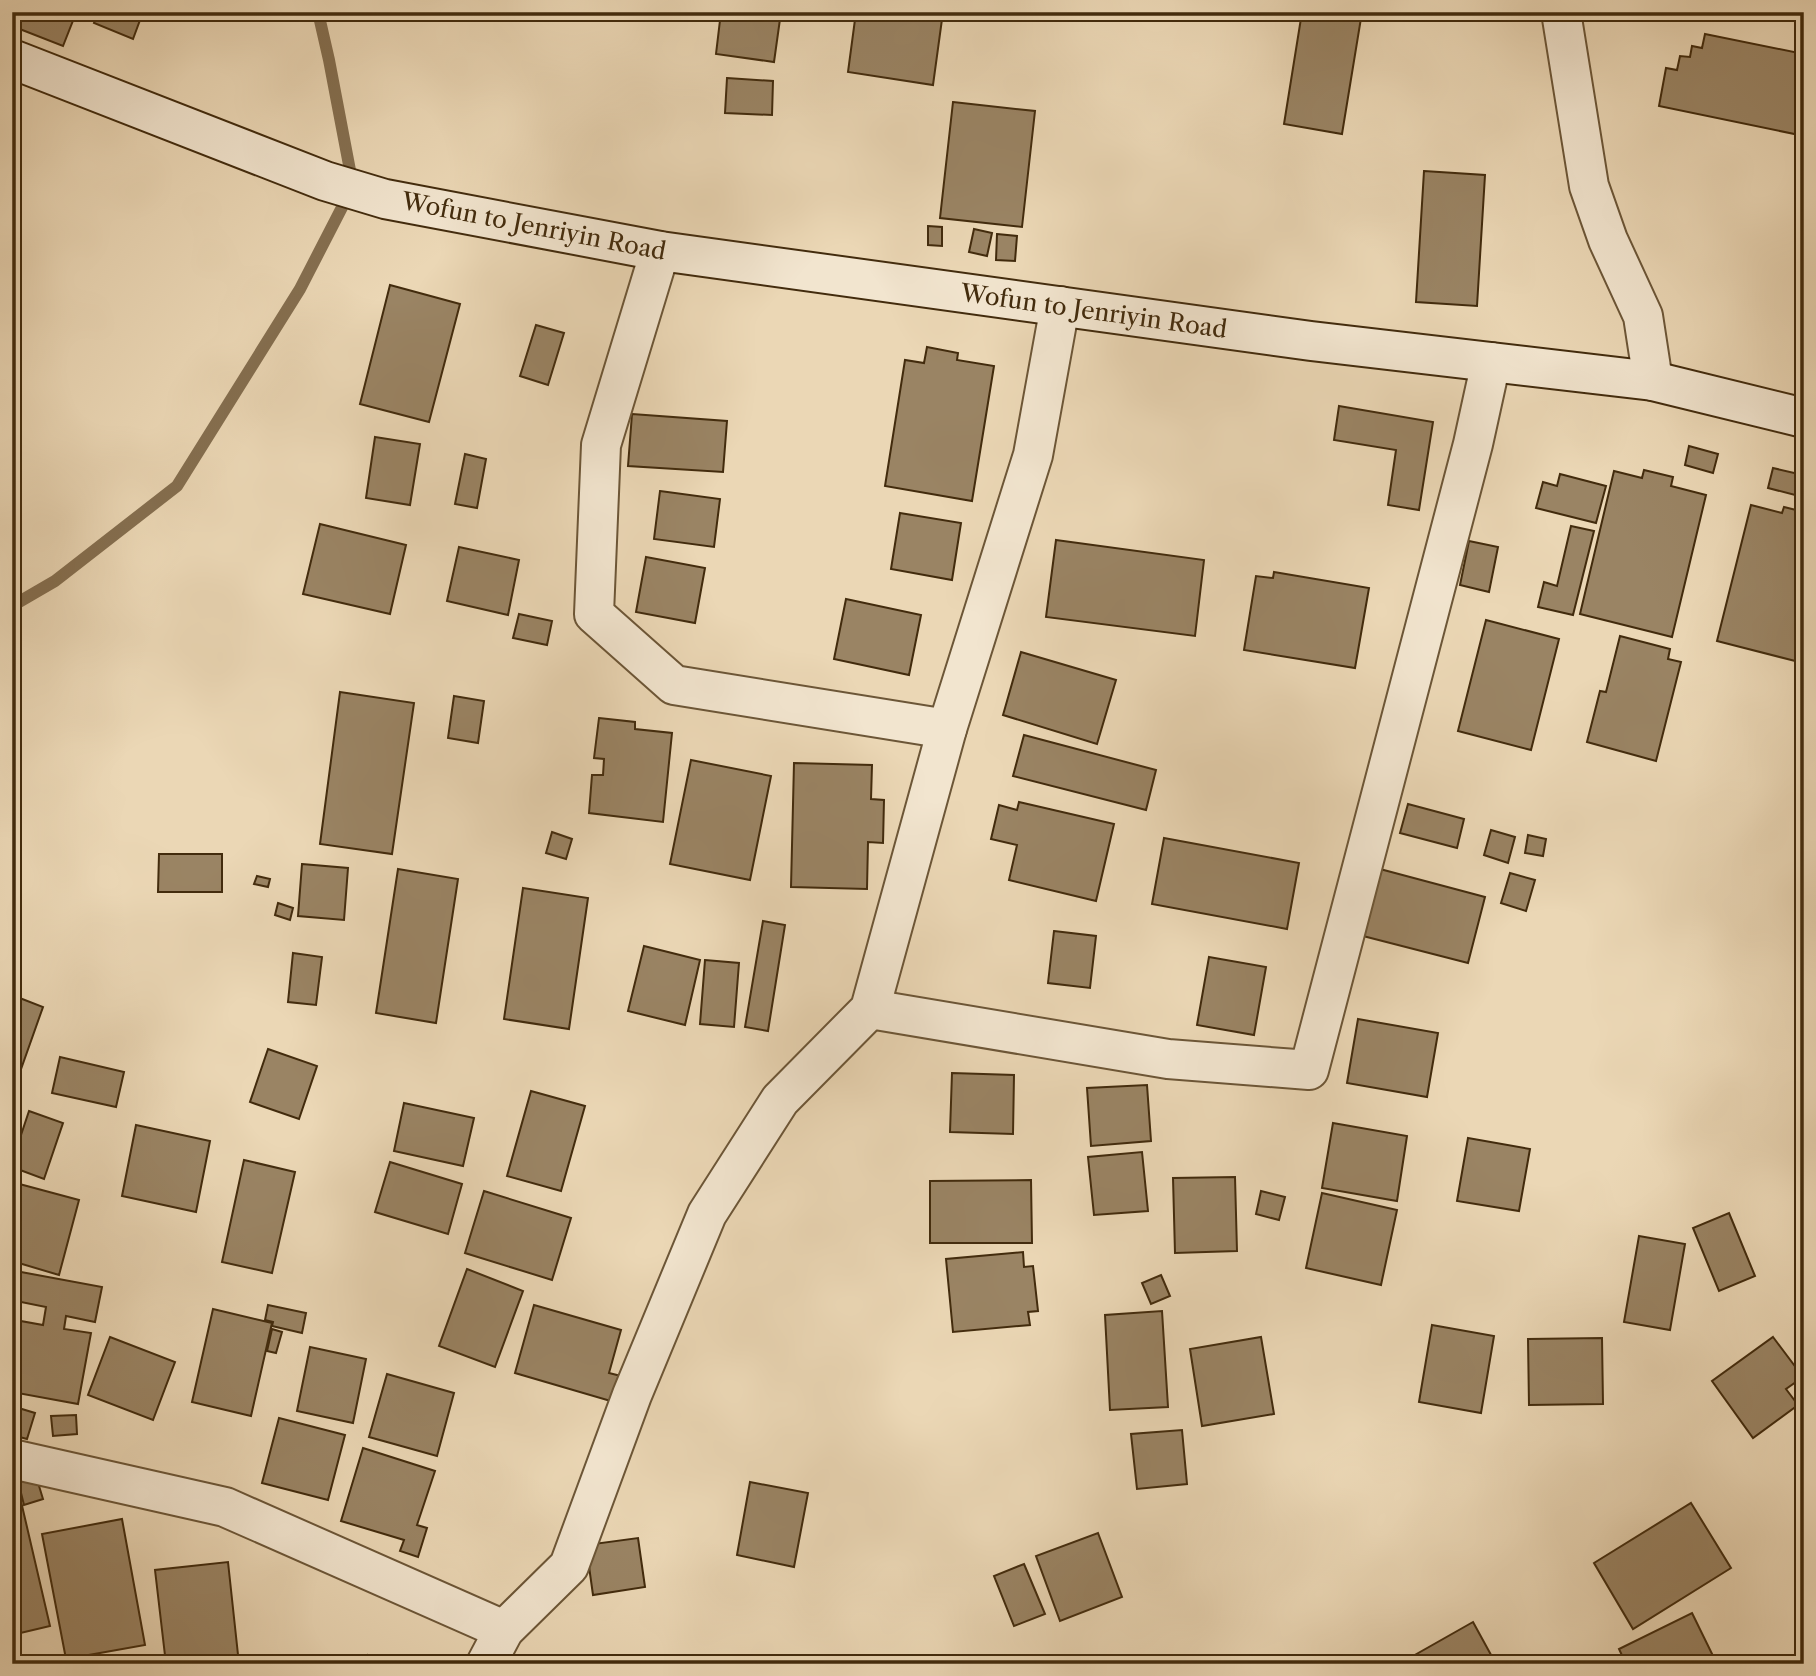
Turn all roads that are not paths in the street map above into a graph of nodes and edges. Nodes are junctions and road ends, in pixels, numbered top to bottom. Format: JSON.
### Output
{"nodes":[{"id":1,"x":1560,"y":12,"type":"edge"},
{"id":2,"x":12,"y":59,"type":"edge"},
{"id":3,"x":660,"y":251,"type":"junction"},
{"id":4,"x":1060,"y":306,"type":"junction"},
{"id":5,"x":1491,"y":362,"type":"junction"},
{"id":6,"x":1653,"y":381,"type":"junction"},
{"id":7,"x":1804,"y":418,"type":"edge"},
{"id":8,"x":947,"y":729,"type":"junction"},
{"id":9,"x":870,"y":1009,"type":"junction"},
{"id":10,"x":12,"y":1460,"type":"edge"},
{"id":11,"x":504,"y":1630,"type":"junction"},
{"id":12,"x":486,"y":1664,"type":"edge"}],
"edges":[{"from":1,"to":6,"type":"street"},
{"from":2,"to":3,"type":"street","name":"Wofun to Jenriyin Road"},
{"from":3,"to":4,"type":"street","name":"Wofun to Jenriyin Road"},
{"from":3,"to":8,"type":"street"},
{"from":4,"to":5,"type":"street","name":"Wofun to Jenriyin Road"},
{"from":4,"to":8,"type":"street"},
{"from":5,"to":6,"type":"street","name":"Wofun to Jenriyin Road"},
{"from":5,"to":9,"type":"street"},
{"from":6,"to":7,"type":"street","name":"Wofun to Jenriyin Road"},
{"from":8,"to":9,"type":"street"},
{"from":9,"to":11,"type":"street"},
{"from":10,"to":11,"type":"street"},
{"from":11,"to":12,"type":"street"}]}
